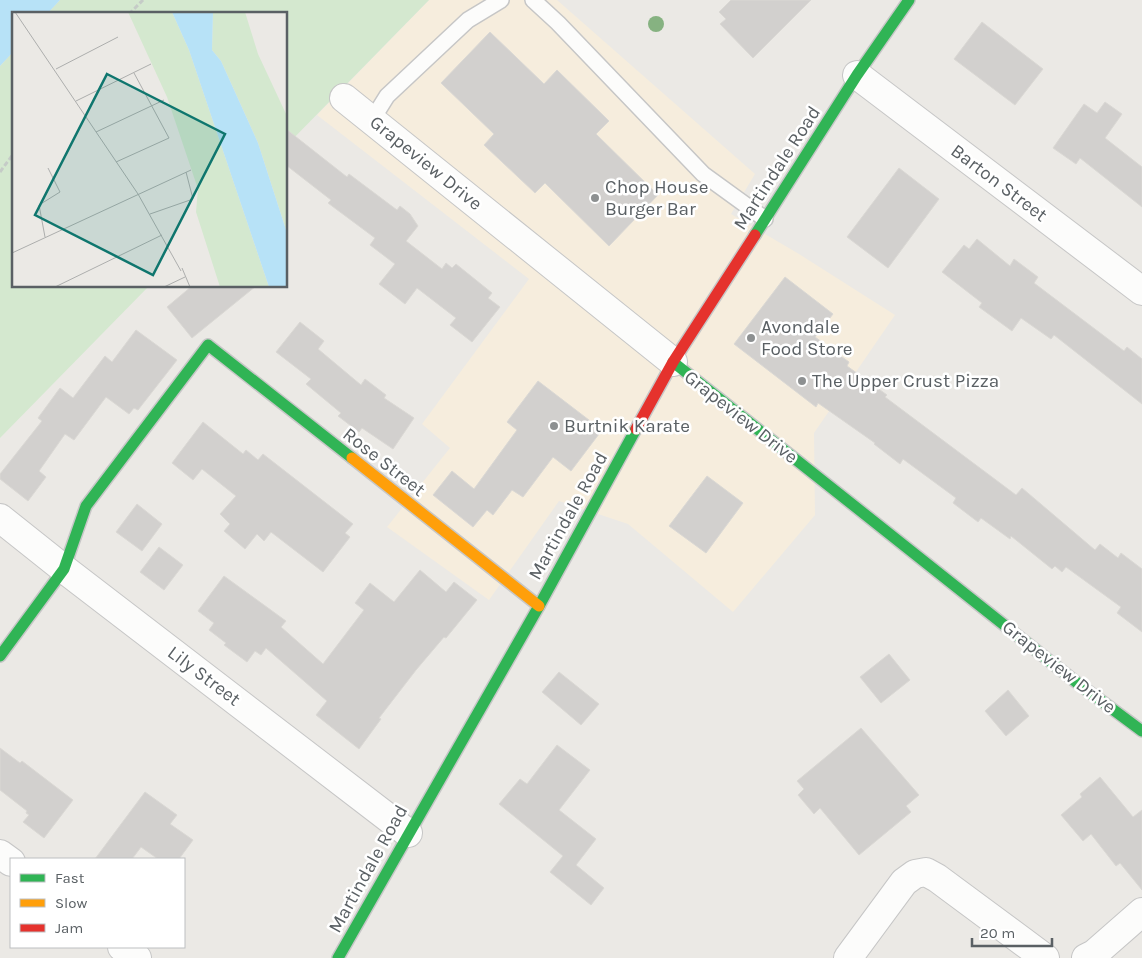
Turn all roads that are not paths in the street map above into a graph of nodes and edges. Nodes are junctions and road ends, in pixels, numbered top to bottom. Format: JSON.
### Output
{"nodes":[{"id":1,"x":501,"y":0,"type":"edge"},
{"id":2,"x":533,"y":0,"type":"edge"},
{"id":3,"x":908,"y":0,"type":"edge"},
{"id":4,"x":857,"y":75,"type":"junction"},
{"id":5,"x":344,"y":98,"type":"dead end"},
{"id":6,"x":372,"y":120,"type":"junction"},
{"id":7,"x":764,"y":219,"type":"junction"},
{"id":8,"x":1142,"y":291,"type":"edge"},
{"id":9,"x":673,"y":362,"type":"junction"},
{"id":10,"x":0,"y":518,"type":"edge"},
{"id":11,"x":64,"y":569,"type":"junction"},
{"id":12,"x":539,"y":606,"type":"junction"},
{"id":13,"x":0,"y":656,"type":"edge"},
{"id":14,"x":1142,"y":732,"type":"edge"},
{"id":15,"x":408,"y":833,"type":"junction"},
{"id":16,"x":1142,"y":912,"type":"edge"},
{"id":17,"x":123,"y":948,"type":"edge"},
{"id":18,"x":137,"y":958,"type":"edge"},
{"id":19,"x":338,"y":958,"type":"edge"},
{"id":20,"x":848,"y":958,"type":"edge"},
{"id":21,"x":1045,"y":958,"type":"edge"},
{"id":22,"x":1086,"y":958,"type":"edge"}],
"edges":[{"from":1,"to":6,"type":"lane"},
{"from":2,"to":7,"type":"lane"},
{"from":3,"to":4,"type":"street","name":"Martindale Road"},
{"from":4,"to":7,"type":"street","name":"Martindale Road"},
{"from":4,"to":8,"type":"street","name":"Barton Street"},
{"from":5,"to":6,"type":"street","name":"Grapeview Drive"},
{"from":6,"to":9,"type":"street","name":"Grapeview Drive"},
{"from":7,"to":9,"type":"street","name":"Martindale Road"},
{"from":9,"to":12,"type":"street","name":"Martindale Road"},
{"from":9,"to":14,"type":"street","name":"Grapeview Drive"},
{"from":10,"to":11,"type":"street","name":"Lily Street"},
{"from":11,"to":12,"type":"street","name":"Rose Street"},
{"from":11,"to":13,"type":"street"},
{"from":11,"to":15,"type":"street","name":"Lily Street"},
{"from":12,"to":15,"type":"street","name":"Martindale Road"},
{"from":15,"to":19,"type":"street","name":"Martindale Road"},
{"from":16,"to":22,"type":"street"},
{"from":17,"to":18,"type":"street"},
{"from":20,"to":21,"type":"street"}]}
